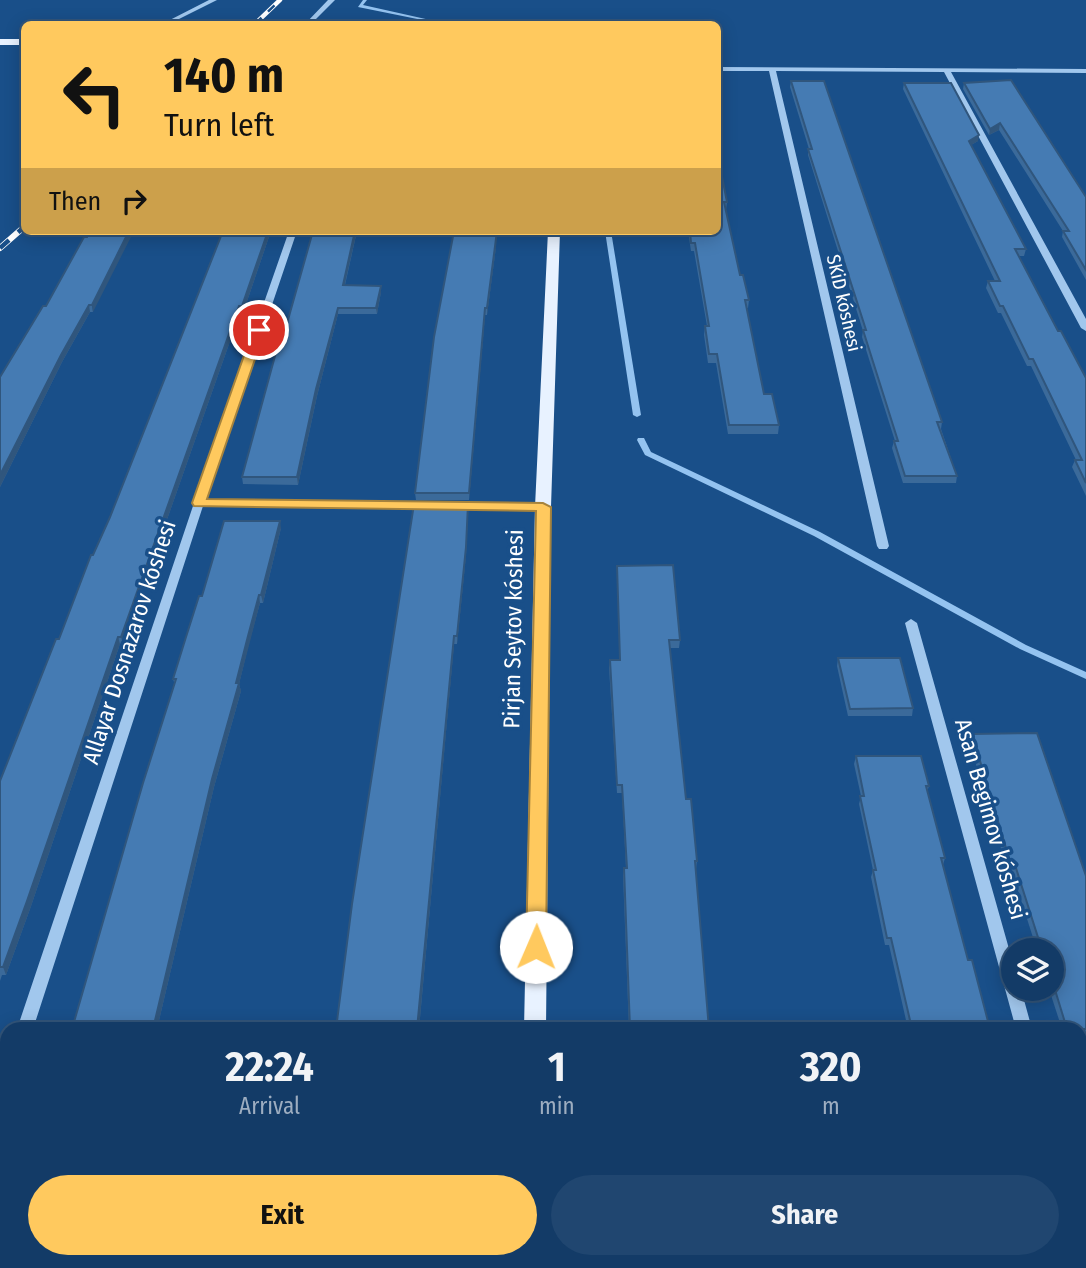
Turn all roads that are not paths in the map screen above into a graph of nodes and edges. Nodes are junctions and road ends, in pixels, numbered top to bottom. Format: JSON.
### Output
{"nodes":[{"id":1,"x":214,"y":0,"type":"edge"},
{"id":2,"x":332,"y":0,"type":"edge"},
{"id":3,"x":171,"y":21,"type":"edge"},
{"id":4,"x":311,"y":21,"type":"edge"},
{"id":5,"x":21,"y":41,"type":"edge"},
{"id":6,"x":0,"y":42,"type":"edge"},
{"id":7,"x":721,"y":68,"type":"edge"},
{"id":8,"x":772,"y":69,"type":"junction"},
{"id":9,"x":946,"y":69,"type":"junction"},
{"id":10,"x":1086,"y":71,"type":"edge"},
{"id":11,"x":292,"y":235,"type":"edge"},
{"id":12,"x":554,"y":235,"type":"edge"},
{"id":13,"x":1086,"y":328,"type":"edge"},
{"id":14,"x":199,"y":503,"type":"junction"},
{"id":15,"x":543,"y":507,"type":"junction"},
{"id":16,"x":883,"y":546,"type":"dead end"},
{"id":17,"x":911,"y":623,"type":"dead end"},
{"id":18,"x":27,"y":1022,"type":"edge"},
{"id":19,"x":534,"y":1022,"type":"edge"},
{"id":20,"x":1022,"y":1022,"type":"edge"}],
"edges":[{"from":1,"to":3,"type":"street"},
{"from":2,"to":4,"type":"street"},
{"from":5,"to":6,"type":"main road"},
{"from":7,"to":8,"type":"street"},
{"from":8,"to":9,"type":"street"},
{"from":8,"to":16,"type":"street","name":"SKiD kóshesi"},
{"from":9,"to":10,"type":"street"},
{"from":9,"to":13,"type":"street"},
{"from":11,"to":14,"type":"street","name":"Allayar Dosnazarov kóshesi"},
{"from":12,"to":15,"type":"main road","name":"Pirjan Seytov kóshesi"},
{"from":14,"to":15,"type":"street"},
{"from":14,"to":18,"type":"street","name":"Allayar Dosnazarov kóshesi"},
{"from":15,"to":19,"type":"main road","name":"Pirjan Seytov kóshesi"},
{"from":17,"to":20,"type":"street","name":"Asan Begimov kóshesi"}]}
